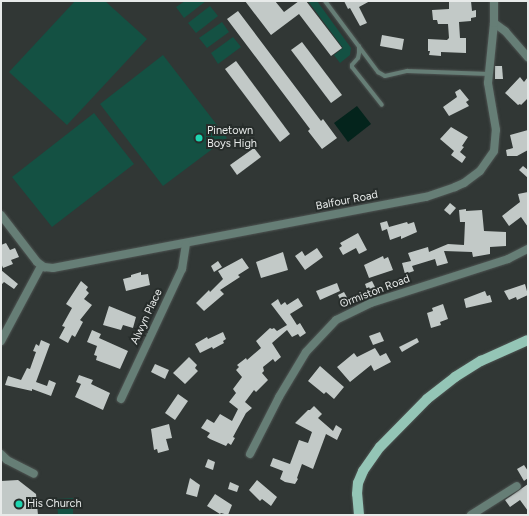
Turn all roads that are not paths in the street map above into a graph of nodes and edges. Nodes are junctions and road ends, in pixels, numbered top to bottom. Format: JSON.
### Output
{"nodes":[{"id":1,"x":325,"y":1,"type":"edge"},
{"id":2,"x":494,"y":1,"type":"edge"},
{"id":3,"x":494,"y":23,"type":"junction"},
{"id":4,"x":358,"y":46,"type":"junction"},
{"id":5,"x":528,"y":57,"type":"edge"},
{"id":6,"x":489,"y":74,"type":"junction"},
{"id":7,"x":382,"y":105,"type":"dead end"},
{"id":8,"x":1,"y":215,"type":"edge"},
{"id":9,"x":186,"y":244,"type":"junction"},
{"id":10,"x":528,"y":249,"type":"edge"},
{"id":11,"x":41,"y":266,"type":"junction"},
{"id":12,"x":1,"y":340,"type":"edge"},
{"id":13,"x":528,"y":340,"type":"edge"},
{"id":14,"x":121,"y":399,"type":"dead end"},
{"id":15,"x":1,"y":454,"type":"edge"},
{"id":16,"x":250,"y":454,"type":"dead end"},
{"id":17,"x":34,"y":474,"type":"dead end"},
{"id":18,"x":517,"y":486,"type":"dead end"},
{"id":19,"x":360,"y":515,"type":"edge"},
{"id":20,"x":471,"y":515,"type":"edge"}],
"edges":[{"from":1,"to":4,"type":"lane"},
{"from":2,"to":3,"type":"street","name":"Balfour Road"},
{"from":3,"to":5,"type":"street"},
{"from":3,"to":6,"type":"street","name":"Balfour Road"},
{"from":4,"to":6,"type":"lane"},
{"from":4,"to":7,"type":"lane"},
{"from":6,"to":9,"type":"street","name":"Balfour Road"},
{"from":8,"to":11,"type":"street"},
{"from":9,"to":11,"type":"street","name":"Balfour Road"},
{"from":9,"to":14,"type":"street","name":"Alwyn Place"},
{"from":10,"to":16,"type":"street","name":"Ormiston Road"},
{"from":11,"to":12,"type":"street"},
{"from":13,"to":19,"type":"main road"},
{"from":15,"to":17,"type":"street"},
{"from":18,"to":20,"type":"street"}]}
